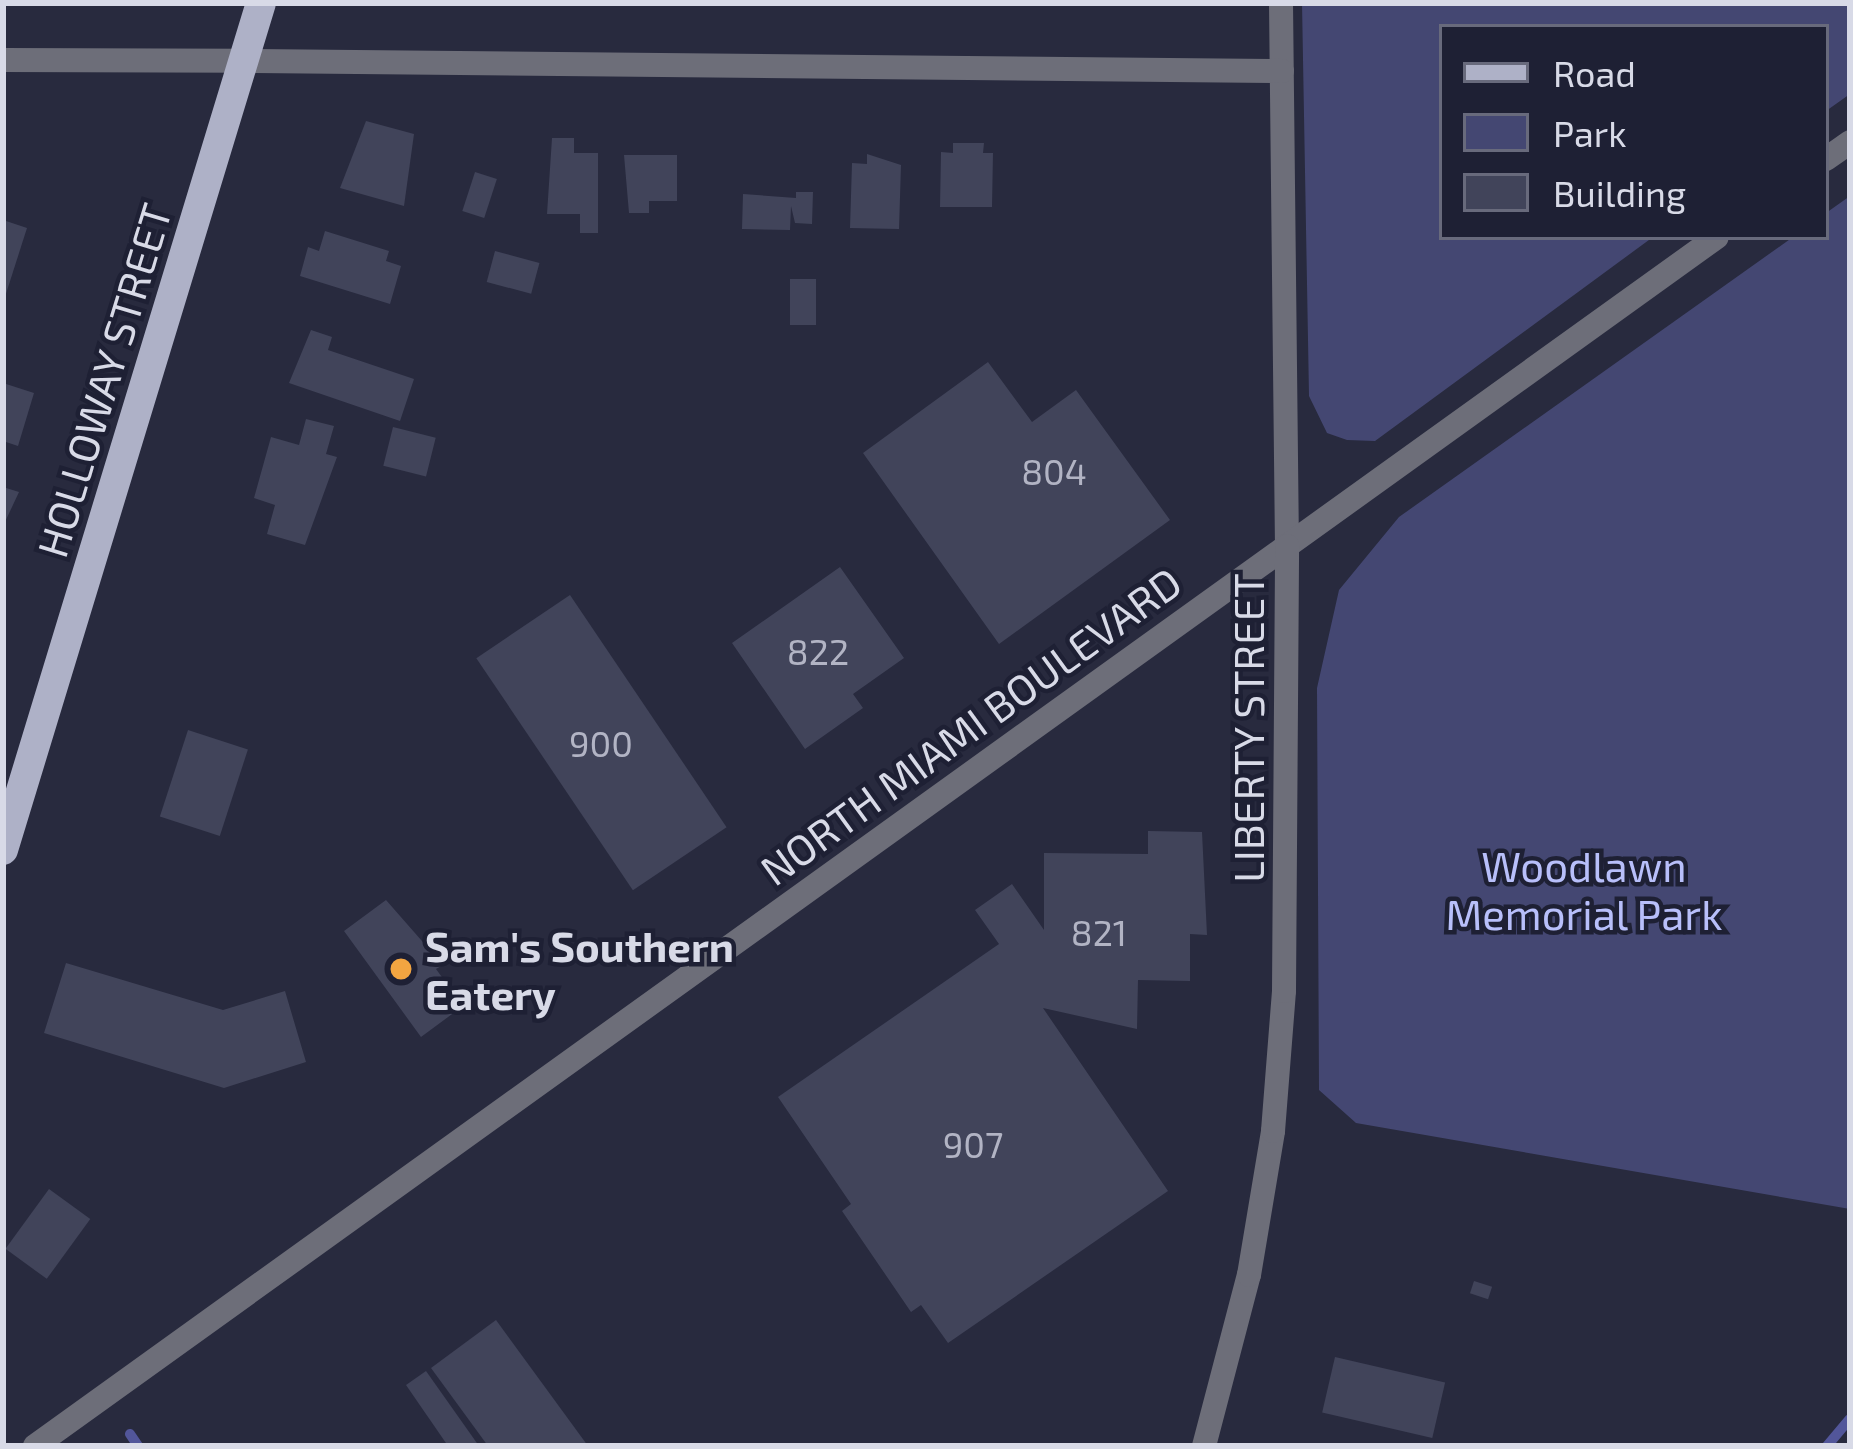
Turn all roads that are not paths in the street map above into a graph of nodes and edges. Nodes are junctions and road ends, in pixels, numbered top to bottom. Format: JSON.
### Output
{"nodes":[{"id":1,"x":261,"y":3,"type":"edge"},
{"id":2,"x":1281,"y":3,"type":"edge"},
{"id":3,"x":3,"y":61,"type":"edge"},
{"id":4,"x":243,"y":62,"type":"junction"},
{"id":5,"x":1282,"y":71,"type":"junction"},
{"id":6,"x":1713,"y":240,"type":"edge"},
{"id":7,"x":1287,"y":546,"type":"junction"},
{"id":8,"x":3,"y":850,"type":"edge"},
{"id":9,"x":35,"y":1446,"type":"edge"},
{"id":10,"x":1204,"y":1446,"type":"edge"}],
"edges":[{"from":1,"to":4,"type":"main road","name":"HOLLOWAY STREET"},
{"from":2,"to":5,"type":"street","name":"LIBERTY STREET"},
{"from":3,"to":4,"type":"street"},
{"from":4,"to":5,"type":"street"},
{"from":4,"to":8,"type":"main road","name":"HOLLOWAY STREET"},
{"from":5,"to":7,"type":"street","name":"LIBERTY STREET"},
{"from":6,"to":7,"type":"street","name":"NORTH MIAMI BOULEVARD"},
{"from":7,"to":9,"type":"street","name":"NORTH MIAMI BOULEVARD"},
{"from":7,"to":10,"type":"street","name":"LIBERTY STREET"}]}
